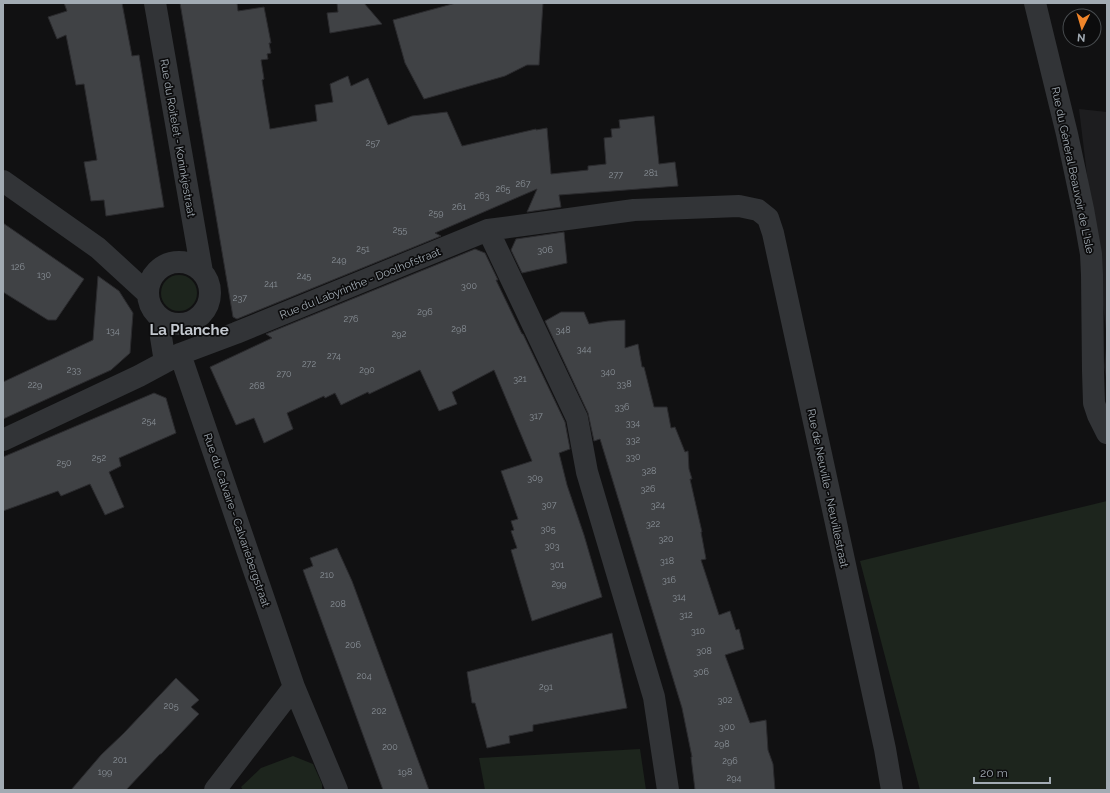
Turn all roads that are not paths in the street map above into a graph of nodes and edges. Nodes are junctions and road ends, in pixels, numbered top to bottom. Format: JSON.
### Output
{"nodes":[{"id":1,"x":155,"y":3,"type":"edge"},
{"id":2,"x":1035,"y":3,"type":"edge"},
{"id":3,"x":3,"y":181,"type":"edge"},
{"id":4,"x":739,"y":206,"type":"joint"},
{"id":5,"x":488,"y":230,"type":"junction"},
{"id":6,"x":202,"y":272,"type":"junction"},
{"id":7,"x":147,"y":293,"type":"junction"},
{"id":8,"x":163,"y":320,"type":"junction"},
{"id":9,"x":195,"y":320,"type":"junction"},
{"id":10,"x":202,"y":346,"type":"junction"},
{"id":11,"x":172,"y":358,"type":"junction"},
{"id":12,"x":1107,"y":433,"type":"edge"},
{"id":13,"x":3,"y":440,"type":"edge"},
{"id":14,"x":294,"y":687,"type":"junction"},
{"id":15,"x":215,"y":790,"type":"edge"},
{"id":16,"x":337,"y":790,"type":"edge"},
{"id":17,"x":668,"y":790,"type":"edge"},
{"id":18,"x":892,"y":790,"type":"edge"}],
"edges":[{"from":1,"to":6,"type":"street","name":"Rue du Roitelet - Koninkjestraat"},
{"from":2,"to":12,"type":"street","name":"Rue du Général Beauvoir de L'Isle"},
{"from":3,"to":7,"type":"street"},
{"from":4,"to":5,"type":"street","name":"Rue du Labyrinthe - Doolhofstraat"},
{"from":4,"to":18,"type":"street","name":"Rue de Neuville - Neuvillestraat"},
{"from":5,"to":10,"type":"street","name":"Rue du Labyrinthe - Doolhofstraat"},
{"from":5,"to":17,"type":"street"},
{"from":6,"to":7,"type":"street"},
{"from":6,"to":9,"type":"street"},
{"from":7,"to":8,"type":"street"},
{"from":8,"to":9,"type":"street"},
{"from":8,"to":11,"type":"street","name":"Rue du Calvaire - Calvariebergstraat"},
{"from":9,"to":10,"type":"street"},
{"from":10,"to":11,"type":"street","name":"Rue du Labyrinthe - Doolhofstraat"},
{"from":11,"to":13,"type":"street","name":"Rue du Labyrinthe - Doolhofstraat"},
{"from":11,"to":14,"type":"street","name":"Rue du Calvaire - Calvariebergstraat"},
{"from":14,"to":15,"type":"street"},
{"from":14,"to":16,"type":"street","name":"Rue du Calvaire - Calvariebergstraat"}]}
